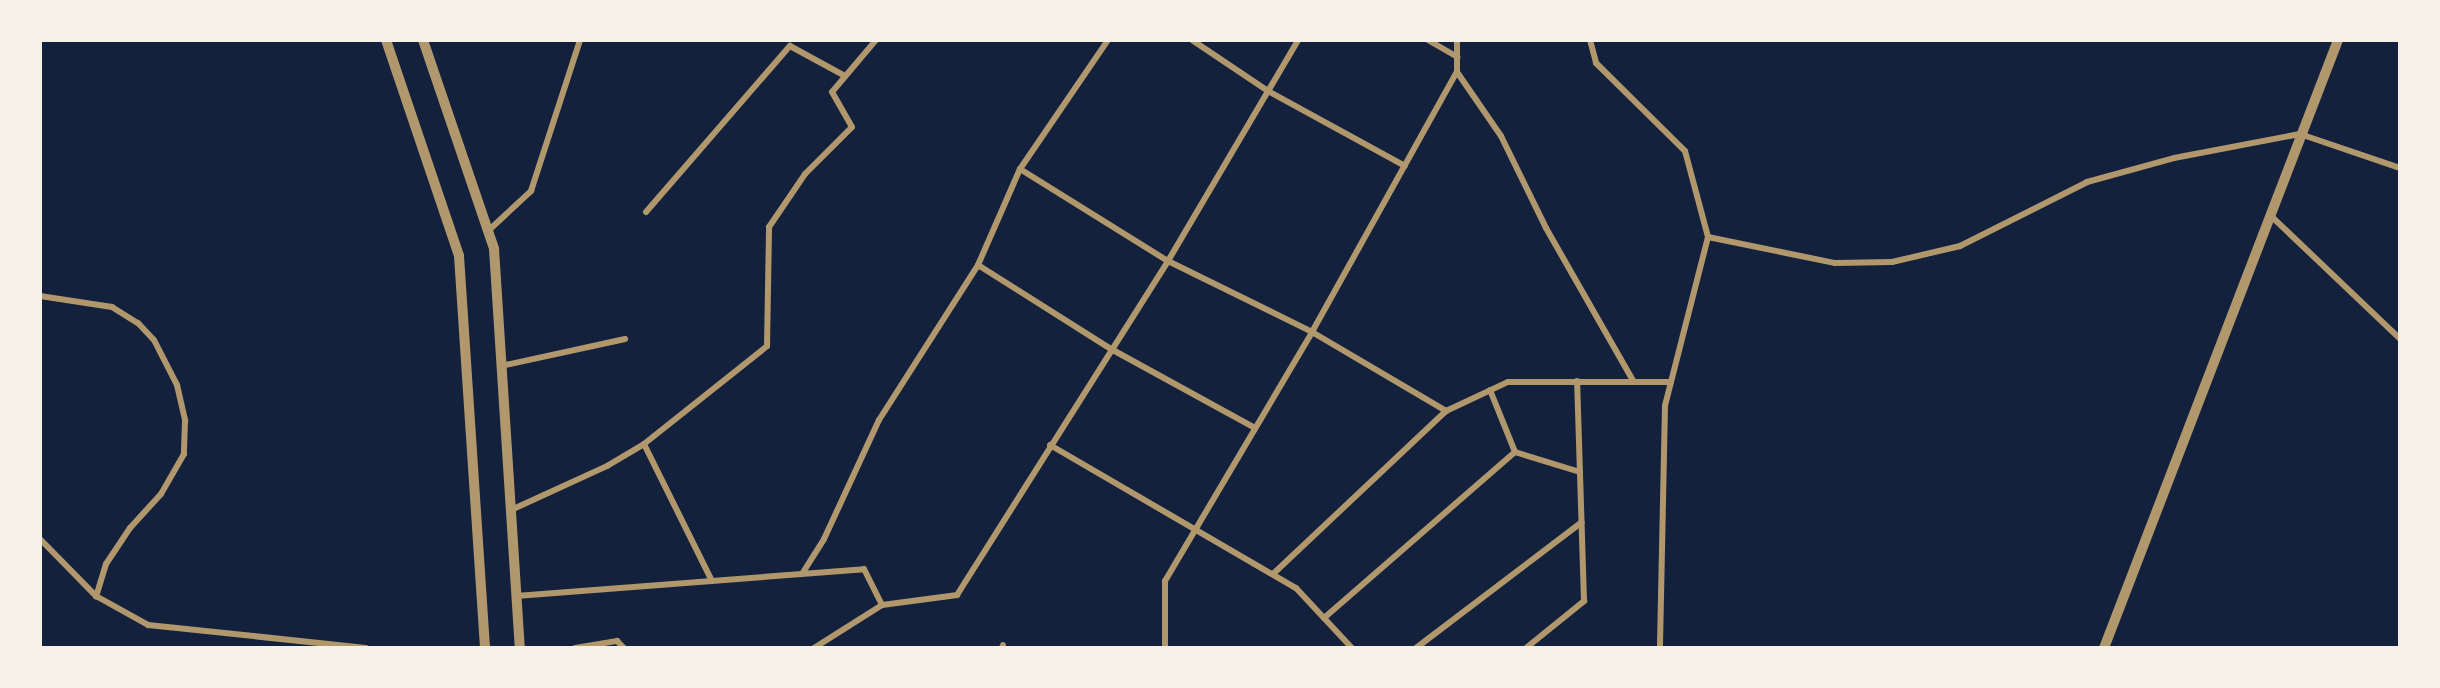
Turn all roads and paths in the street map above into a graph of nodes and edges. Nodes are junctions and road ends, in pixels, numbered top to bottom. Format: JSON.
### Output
{"nodes":[{"id":1,"x":386,"y":40,"type":"edge"},
{"id":2,"x":423,"y":40,"type":"edge"},
{"id":3,"x":579,"y":40,"type":"edge"},
{"id":4,"x":876,"y":40,"type":"edge"},
{"id":5,"x":1108,"y":40,"type":"edge"},
{"id":6,"x":1192,"y":40,"type":"edge"},
{"id":7,"x":1298,"y":40,"type":"edge"},
{"id":8,"x":1428,"y":40,"type":"edge"},
{"id":9,"x":1457,"y":40,"type":"edge"},
{"id":10,"x":1590,"y":40,"type":"edge"},
{"id":11,"x":2338,"y":40,"type":"edge"},
{"id":12,"x":1457,"y":57,"type":"junction"},
{"id":13,"x":1458,"y":72,"type":"junction"},
{"id":14,"x":845,"y":76,"type":"junction"},
{"id":15,"x":1268,"y":91,"type":"junction"},
{"id":16,"x":2300,"y":134,"type":"junction"},
{"id":17,"x":1405,"y":166,"type":"junction"},
{"id":18,"x":2400,"y":168,"type":"edge"},
{"id":19,"x":1020,"y":169,"type":"junction"},
{"id":20,"x":646,"y":212,"type":"dead end"},
{"id":21,"x":2270,"y":214,"type":"junction"},
{"id":22,"x":488,"y":231,"type":"junction"},
{"id":23,"x":1708,"y":237,"type":"junction"},
{"id":24,"x":1168,"y":261,"type":"junction"},
{"id":25,"x":978,"y":265,"type":"junction"},
{"id":26,"x":40,"y":296,"type":"edge"},
{"id":27,"x":1312,"y":332,"type":"junction"},
{"id":28,"x":625,"y":339,"type":"dead end"},
{"id":29,"x":2400,"y":339,"type":"edge"},
{"id":30,"x":1111,"y":349,"type":"junction"},
{"id":31,"x":501,"y":366,"type":"junction"},
{"id":32,"x":1577,"y":381,"type":"junction"},
{"id":33,"x":1634,"y":382,"type":"junction"},
{"id":34,"x":1671,"y":382,"type":"junction"},
{"id":35,"x":1490,"y":390,"type":"junction"},
{"id":36,"x":1446,"y":411,"type":"junction"},
{"id":37,"x":1255,"y":428,"type":"junction"},
{"id":38,"x":644,"y":444,"type":"junction"},
{"id":39,"x":1050,"y":445,"type":"junction"},
{"id":40,"x":1515,"y":452,"type":"junction"},
{"id":41,"x":1580,"y":472,"type":"junction"},
{"id":42,"x":511,"y":510,"type":"junction"},
{"id":43,"x":1582,"y":522,"type":"junction"},
{"id":44,"x":1197,"y":528,"type":"junction"},
{"id":45,"x":40,"y":539,"type":"edge"},
{"id":46,"x":802,"y":574,"type":"junction"},
{"id":47,"x":1273,"y":574,"type":"junction"},
{"id":48,"x":712,"y":581,"type":"junction"},
{"id":49,"x":96,"y":596,"type":"junction"},
{"id":50,"x":516,"y":596,"type":"junction"},
{"id":51,"x":882,"y":605,"type":"junction"},
{"id":52,"x":1324,"y":618,"type":"junction"},
{"id":53,"x":366,"y":648,"type":"edge"},
{"id":54,"x":485,"y":648,"type":"edge"},
{"id":55,"x":520,"y":648,"type":"edge"},
{"id":56,"x":575,"y":648,"type":"edge"},
{"id":57,"x":624,"y":648,"type":"edge"},
{"id":58,"x":816,"y":648,"type":"edge"},
{"id":59,"x":1165,"y":648,"type":"edge"},
{"id":60,"x":1352,"y":648,"type":"edge"},
{"id":61,"x":1416,"y":648,"type":"edge"},
{"id":62,"x":1526,"y":648,"type":"edge"},
{"id":63,"x":1659,"y":648,"type":"edge"},
{"id":64,"x":2104,"y":648,"type":"edge"}],
"edges":[{"from":1,"to":54,"type":"street"},
{"from":2,"to":22,"type":"street"},
{"from":3,"to":22,"type":"street"},
{"from":4,"to":14,"type":"street"},
{"from":5,"to":19,"type":"street"},
{"from":6,"to":15,"type":"street"},
{"from":7,"to":15,"type":"street"},
{"from":8,"to":12,"type":"street"},
{"from":9,"to":12,"type":"street"},
{"from":10,"to":23,"type":"street"},
{"from":11,"to":16,"type":"street"},
{"from":12,"to":13,"type":"street"},
{"from":13,"to":17,"type":"street"},
{"from":13,"to":33,"type":"street"},
{"from":14,"to":20,"type":"street"},
{"from":14,"to":38,"type":"street"},
{"from":15,"to":17,"type":"street"},
{"from":15,"to":24,"type":"street"},
{"from":16,"to":18,"type":"street"},
{"from":16,"to":21,"type":"street"},
{"from":16,"to":23,"type":"street"},
{"from":17,"to":27,"type":"street"},
{"from":19,"to":24,"type":"street"},
{"from":19,"to":25,"type":"street"},
{"from":21,"to":29,"type":"street"},
{"from":21,"to":64,"type":"street"},
{"from":22,"to":31,"type":"street"},
{"from":23,"to":34,"type":"street"},
{"from":24,"to":27,"type":"street"},
{"from":24,"to":30,"type":"street"},
{"from":25,"to":30,"type":"street"},
{"from":25,"to":46,"type":"street"},
{"from":26,"to":49,"type":"street"},
{"from":27,"to":36,"type":"street"},
{"from":27,"to":37,"type":"street"},
{"from":28,"to":31,"type":"street"},
{"from":30,"to":37,"type":"street"},
{"from":30,"to":39,"type":"street"},
{"from":31,"to":42,"type":"street"},
{"from":32,"to":33,"type":"street"},
{"from":32,"to":35,"type":"street"},
{"from":32,"to":41,"type":"street"},
{"from":33,"to":34,"type":"street"},
{"from":34,"to":63,"type":"street"},
{"from":35,"to":36,"type":"street"},
{"from":35,"to":40,"type":"street"},
{"from":36,"to":47,"type":"street"},
{"from":37,"to":44,"type":"street"},
{"from":38,"to":42,"type":"street"},
{"from":38,"to":48,"type":"street"},
{"from":39,"to":44,"type":"street"},
{"from":39,"to":51,"type":"street"},
{"from":40,"to":41,"type":"street"},
{"from":40,"to":52,"type":"street"},
{"from":41,"to":43,"type":"street"},
{"from":42,"to":50,"type":"street"},
{"from":43,"to":61,"type":"street"},
{"from":43,"to":62,"type":"street"},
{"from":44,"to":47,"type":"street"},
{"from":44,"to":59,"type":"street"},
{"from":45,"to":49,"type":"street"},
{"from":46,"to":48,"type":"street"},
{"from":46,"to":51,"type":"street"},
{"from":47,"to":52,"type":"street"},
{"from":48,"to":50,"type":"street"},
{"from":49,"to":53,"type":"street"},
{"from":50,"to":55,"type":"street"},
{"from":51,"to":58,"type":"street"},
{"from":52,"to":60,"type":"street"},
{"from":56,"to":57,"type":"street"}]}
